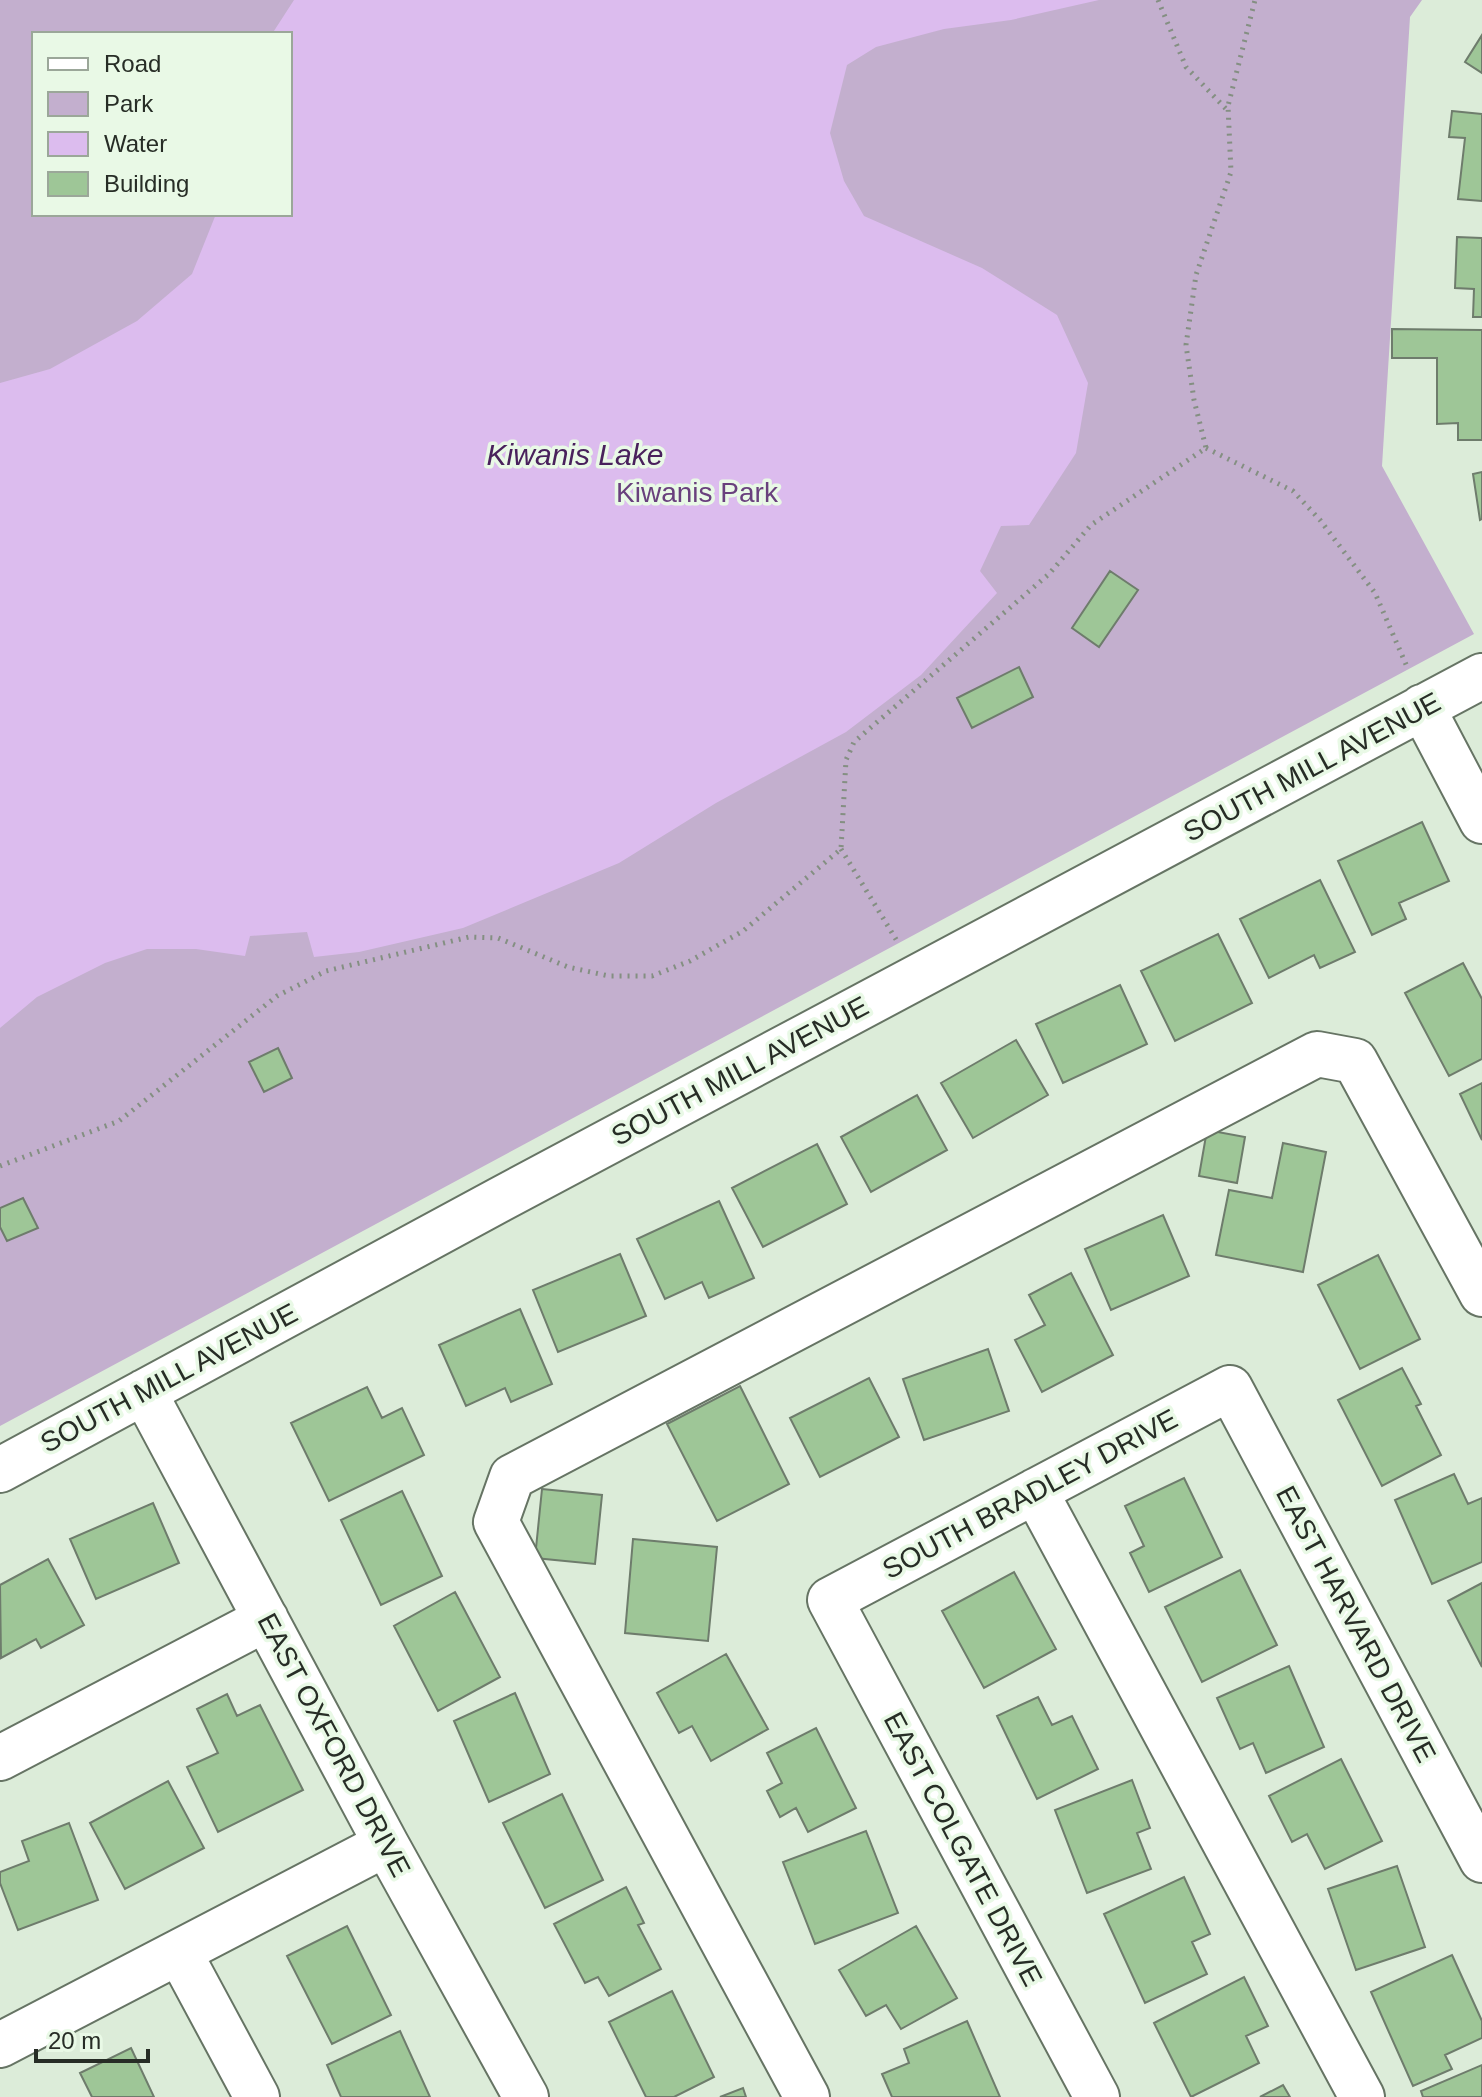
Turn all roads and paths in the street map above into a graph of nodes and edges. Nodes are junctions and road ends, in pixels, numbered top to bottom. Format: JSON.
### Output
{"nodes":[{"id":1,"x":1158,"y":0,"type":"edge"},
{"id":2,"x":1255,"y":0,"type":"edge"},
{"id":3,"x":1228,"y":111,"type":"junction"},
{"id":4,"x":1206,"y":448,"type":"junction"},
{"id":5,"x":1482,"y":676,"type":"edge"},
{"id":6,"x":1422,"y":707,"type":"junction"},
{"id":7,"x":1482,"y":821,"type":"edge"},
{"id":8,"x":841,"y":849,"type":"junction"},
{"id":9,"x":919,"y":976,"type":"junction"},
{"id":10,"x":0,"y":1166,"type":"edge"},
{"id":11,"x":1482,"y":1294,"type":"edge"},
{"id":12,"x":1230,"y":1388,"type":"joint"},
{"id":13,"x":144,"y":1392,"type":"junction"},
{"id":14,"x":0,"y":1470,"type":"edge"},
{"id":15,"x":1035,"y":1491,"type":"junction"},
{"id":16,"x":830,"y":1600,"type":"joint"},
{"id":17,"x":266,"y":1619,"type":"junction"},
{"id":18,"x":0,"y":1758,"type":"edge"},
{"id":19,"x":386,"y":1844,"type":"junction"},
{"id":20,"x":1482,"y":1860,"type":"edge"},
{"id":21,"x":179,"y":1952,"type":"junction"},
{"id":22,"x":0,"y":2045,"type":"edge"},
{"id":23,"x":257,"y":2097,"type":"edge"},
{"id":24,"x":526,"y":2097,"type":"edge"},
{"id":25,"x":807,"y":2097,"type":"edge"},
{"id":26,"x":1097,"y":2097,"type":"edge"},
{"id":27,"x":1362,"y":2097,"type":"edge"}],
"edges":[{"from":1,"to":3,"type":"path"},
{"from":2,"to":3,"type":"path"},
{"from":3,"to":4,"type":"path"},
{"from":4,"to":6,"type":"path"},
{"from":4,"to":8,"type":"path"},
{"from":5,"to":6,"type":"street","name":"SOUTH MILL AVENUE"},
{"from":6,"to":7,"type":"street"},
{"from":6,"to":9,"type":"street","name":"SOUTH MILL AVENUE"},
{"from":8,"to":9,"type":"path"},
{"from":8,"to":10,"type":"path"},
{"from":9,"to":13,"type":"street","name":"SOUTH MILL AVENUE"},
{"from":11,"to":25,"type":"street"},
{"from":12,"to":15,"type":"street","name":"SOUTH BRADLEY DRIVE"},
{"from":12,"to":20,"type":"street","name":"EAST HARVARD DRIVE"},
{"from":13,"to":14,"type":"street","name":"SOUTH MILL AVENUE"},
{"from":13,"to":17,"type":"street","name":"EAST OXFORD DRIVE"},
{"from":15,"to":16,"type":"street","name":"SOUTH BRADLEY DRIVE"},
{"from":15,"to":27,"type":"street"},
{"from":16,"to":26,"type":"street","name":"EAST COLGATE DRIVE"},
{"from":17,"to":18,"type":"street"},
{"from":17,"to":19,"type":"street","name":"EAST OXFORD DRIVE"},
{"from":19,"to":21,"type":"street"},
{"from":19,"to":24,"type":"street","name":"EAST OXFORD DRIVE"},
{"from":21,"to":22,"type":"street"},
{"from":21,"to":23,"type":"street"}]}
